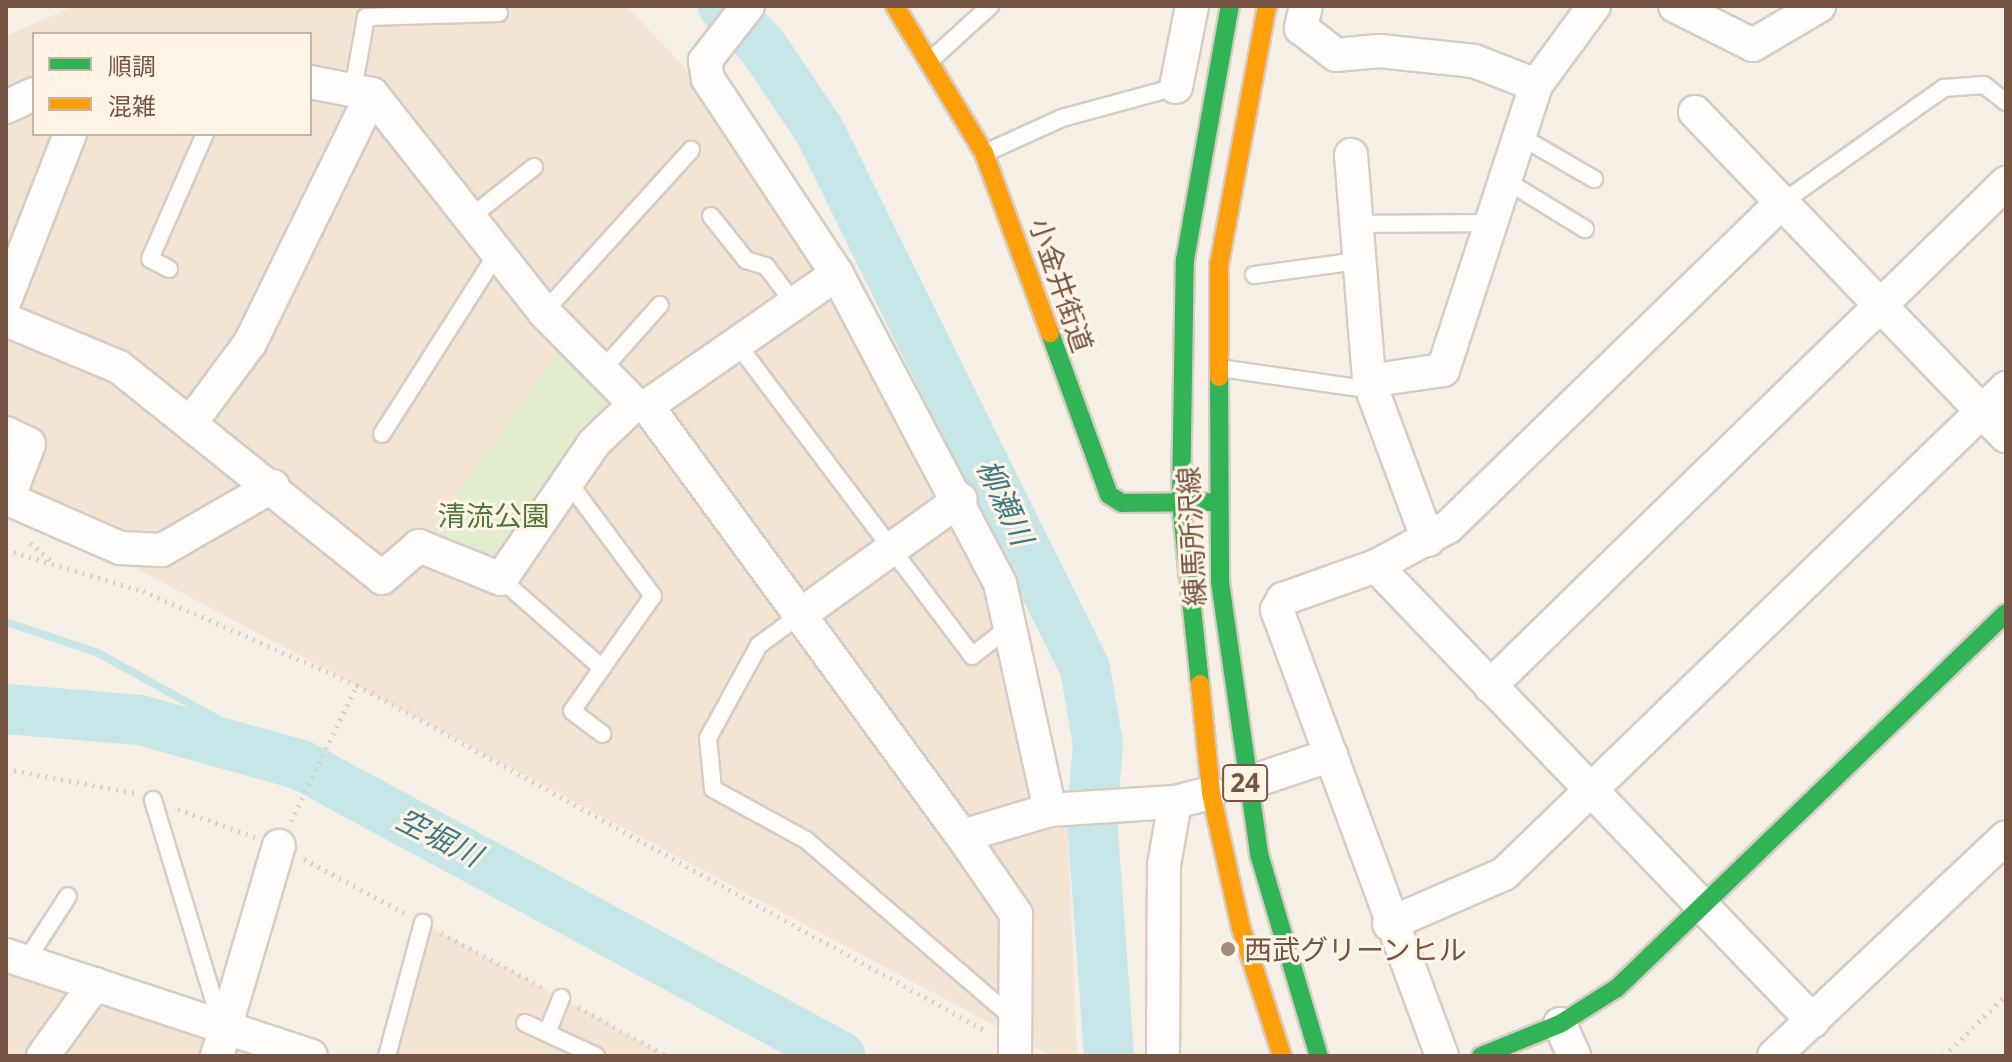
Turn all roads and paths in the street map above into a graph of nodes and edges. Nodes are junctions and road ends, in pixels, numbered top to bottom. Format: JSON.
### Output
{"nodes":[{"id":1,"x":748,"y":6,"type":"edge"},
{"id":2,"x":895,"y":6,"type":"edge"},
{"id":3,"x":990,"y":6,"type":"edge"},
{"id":4,"x":1192,"y":6,"type":"edge"},
{"id":5,"x":1230,"y":6,"type":"edge"},
{"id":6,"x":1267,"y":6,"type":"edge"},
{"id":7,"x":1306,"y":6,"type":"edge"},
{"id":8,"x":1594,"y":6,"type":"edge"},
{"id":9,"x":1675,"y":6,"type":"edge"},
{"id":10,"x":1819,"y":6,"type":"edge"},
{"id":11,"x":499,"y":13,"type":"dead end"},
{"id":12,"x":1708,"y":14,"type":"edge"},
{"id":13,"x":932,"y":59,"type":"junction"},
{"id":14,"x":312,"y":82,"type":"edge"},
{"id":15,"x":1536,"y":85,"type":"junction"},
{"id":16,"x":1176,"y":87,"type":"joint"},
{"id":17,"x":363,"y":92,"type":"junction"},
{"id":18,"x":32,"y":95,"type":"edge"},
{"id":19,"x":2006,"y":102,"type":"edge"},
{"id":20,"x":6,"y":107,"type":"edge"},
{"id":21,"x":1695,"y":112,"type":"dead end"},
{"id":22,"x":1518,"y":135,"type":"junction"},
{"id":23,"x":69,"y":136,"type":"edge"},
{"id":24,"x":204,"y":136,"type":"edge"},
{"id":25,"x":691,"y":150,"type":"dead end"},
{"id":26,"x":984,"y":153,"type":"junction"},
{"id":27,"x":1351,"y":155,"type":"dead end"},
{"id":28,"x":534,"y":167,"type":"dead end"},
{"id":29,"x":1594,"y":179,"type":"dead end"},
{"id":30,"x":1505,"y":180,"type":"junction"},
{"id":31,"x":2006,"y":183,"type":"edge"},
{"id":32,"x":1780,"y":204,"type":"junction"},
{"id":33,"x":711,"y":216,"type":"dead end"},
{"id":34,"x":468,"y":219,"type":"junction"},
{"id":35,"x":1491,"y":223,"type":"junction"},
{"id":36,"x":1354,"y":224,"type":"junction"},
{"id":37,"x":1585,"y":229,"type":"dead end"},
{"id":38,"x":496,"y":255,"type":"junction"},
{"id":39,"x":1357,"y":261,"type":"junction"},
{"id":40,"x":169,"y":269,"type":"dead end"},
{"id":41,"x":837,"y":274,"type":"junction"},
{"id":42,"x":1254,"y":275,"type":"dead end"},
{"id":43,"x":6,"y":298,"type":"edge"},
{"id":44,"x":793,"y":302,"type":"junction"},
{"id":45,"x":660,"y":305,"type":"dead end"},
{"id":46,"x":1879,"y":305,"type":"junction"},
{"id":47,"x":544,"y":312,"type":"junction"},
{"id":48,"x":6,"y":320,"type":"edge"},
{"id":49,"x":734,"y":340,"type":"junction"},
{"id":50,"x":1215,"y":367,"type":"junction"},
{"id":51,"x":602,"y":370,"type":"junction"},
{"id":52,"x":1370,"y":385,"type":"junction"},
{"id":53,"x":2006,"y":388,"type":"edge"},
{"id":54,"x":641,"y":405,"type":"junction"},
{"id":55,"x":1982,"y":411,"type":"junction"},
{"id":56,"x":192,"y":421,"type":"junction"},
{"id":57,"x":6,"y":433,"type":"edge"},
{"id":58,"x":382,"y":434,"type":"dead end"},
{"id":59,"x":2006,"y":436,"type":"edge"},
{"id":60,"x":567,"y":480,"type":"junction"},
{"id":61,"x":273,"y":486,"type":"junction"},
{"id":62,"x":961,"y":499,"type":"junction"},
{"id":63,"x":1181,"y":502,"type":"junction"},
{"id":64,"x":1216,"y":502,"type":"junction"},
{"id":65,"x":18,"y":532,"type":"dead end"},
{"id":66,"x":1428,"y":540,"type":"junction"},
{"id":67,"x":891,"y":549,"type":"junction"},
{"id":68,"x":6,"y":550,"type":"edge"},
{"id":69,"x":57,"y":565,"type":"junction"},
{"id":70,"x":1376,"y":566,"type":"junction"},
{"id":71,"x":501,"y":579,"type":"junction"},
{"id":72,"x":2006,"y":613,"type":"edge"},
{"id":73,"x":800,"y":615,"type":"junction"},
{"id":74,"x":1012,"y":625,"type":"junction"},
{"id":75,"x":602,"y":668,"type":"junction"},
{"id":76,"x":357,"y":685,"type":"junction"},
{"id":77,"x":1490,"y":686,"type":"junction"},
{"id":78,"x":602,"y":734,"type":"dead end"},
{"id":79,"x":1331,"y":755,"type":"junction"},
{"id":80,"x":6,"y":769,"type":"edge"},
{"id":81,"x":1245,"y":784,"type":"junction"},
{"id":82,"x":1592,"y":791,"type":"junction"},
{"id":83,"x":1211,"y":793,"type":"junction"},
{"id":84,"x":153,"y":800,"type":"junction"},
{"id":85,"x":1162,"y":803,"type":"junction"},
{"id":86,"x":1058,"y":809,"type":"junction"},
{"id":87,"x":962,"y":836,"type":"junction"},
{"id":88,"x":282,"y":840,"type":"junction"},
{"id":89,"x":2001,"y":853,"type":"edge"},
{"id":90,"x":68,"y":896,"type":"dead end"},
{"id":91,"x":1703,"y":905,"type":"junction"},
{"id":92,"x":423,"y":923,"type":"junction"},
{"id":93,"x":1389,"y":924,"type":"junction"},
{"id":94,"x":16,"y":958,"type":"edge"},
{"id":95,"x":95,"y":984,"type":"junction"},
{"id":96,"x":2006,"y":995,"type":"edge"},
{"id":97,"x":561,"y":998,"type":"junction"},
{"id":98,"x":1813,"y":1021,"type":"junction"},
{"id":99,"x":525,"y":1023,"type":"dead end"},
{"id":100,"x":1560,"y":1024,"type":"junction"},
{"id":101,"x":547,"y":1033,"type":"junction"},
{"id":102,"x":220,"y":1042,"type":"edge"},
{"id":103,"x":1016,"y":1045,"type":"edge"},
{"id":104,"x":43,"y":1056,"type":"edge"},
{"id":105,"x":311,"y":1056,"type":"edge"},
{"id":106,"x":387,"y":1056,"type":"edge"},
{"id":107,"x":596,"y":1056,"type":"edge"},
{"id":108,"x":667,"y":1056,"type":"edge"},
{"id":109,"x":1163,"y":1056,"type":"edge"},
{"id":110,"x":1282,"y":1056,"type":"edge"},
{"id":111,"x":1319,"y":1056,"type":"edge"},
{"id":112,"x":1442,"y":1056,"type":"edge"},
{"id":113,"x":1481,"y":1056,"type":"edge"},
{"id":114,"x":1574,"y":1056,"type":"edge"},
{"id":115,"x":1774,"y":1056,"type":"edge"},
{"id":116,"x":1944,"y":1056,"type":"edge"}],
"edges":[{"from":1,"to":41,"type":"street"},
{"from":2,"to":13,"type":"main road","name":"小金井街道"},
{"from":3,"to":13,"type":"lane"},
{"from":4,"to":16,"type":"street"},
{"from":5,"to":63,"type":"main road","name":"練馬所沢線","number":"24"},
{"from":6,"to":50,"type":"main road","name":"練馬所沢線","number":"24"},
{"from":7,"to":15,"type":"street"},
{"from":8,"to":15,"type":"street"},
{"from":9,"to":12,"type":"street"},
{"from":10,"to":12,"type":"street"},
{"from":11,"to":17,"type":"lane"},
{"from":13,"to":26,"type":"main road","name":"小金井街道"},
{"from":14,"to":17,"type":"street"},
{"from":15,"to":22,"type":"street"},
{"from":16,"to":26,"type":"lane"},
{"from":17,"to":34,"type":"street"},
{"from":17,"to":56,"type":"street"},
{"from":18,"to":20,"type":"street"},
{"from":19,"to":32,"type":"lane"},
{"from":21,"to":32,"type":"street"},
{"from":22,"to":29,"type":"lane"},
{"from":22,"to":30,"type":"street"},
{"from":23,"to":43,"type":"street"},
{"from":24,"to":40,"type":"lane"},
{"from":25,"to":47,"type":"lane"},
{"from":26,"to":63,"type":"main road","name":"小金井街道"},
{"from":27,"to":36,"type":"street"},
{"from":28,"to":34,"type":"lane"},
{"from":30,"to":35,"type":"street"},
{"from":30,"to":37,"type":"lane"},
{"from":31,"to":46,"type":"street"},
{"from":32,"to":46,"type":"street"},
{"from":32,"to":66,"type":"street"},
{"from":33,"to":44,"type":"lane"},
{"from":34,"to":38,"type":"street"},
{"from":35,"to":36,"type":"lane"},
{"from":35,"to":52,"type":"street"},
{"from":36,"to":39,"type":"street"},
{"from":38,"to":47,"type":"street"},
{"from":38,"to":58,"type":"lane"},
{"from":39,"to":42,"type":"lane"},
{"from":39,"to":52,"type":"street"},
{"from":41,"to":44,"type":"street"},
{"from":41,"to":62,"type":"street"},
{"from":44,"to":49,"type":"street"},
{"from":45,"to":51,"type":"lane"},
{"from":46,"to":55,"type":"street"},
{"from":46,"to":77,"type":"street"},
{"from":47,"to":51,"type":"street"},
{"from":48,"to":56,"type":"street"},
{"from":49,"to":54,"type":"street"},
{"from":49,"to":67,"type":"lane"},
{"from":50,"to":52,"type":"lane"},
{"from":50,"to":64,"type":"main road","name":"練馬所沢線","number":"24"},
{"from":51,"to":54,"type":"street"},
{"from":52,"to":66,"type":"street"},
{"from":53,"to":55,"type":"street"},
{"from":54,"to":60,"type":"street"},
{"from":54,"to":73,"type":"street"},
{"from":55,"to":59,"type":"street"},
{"from":55,"to":82,"type":"street"},
{"from":56,"to":61,"type":"street"},
{"from":57,"to":61,"type":"street"},
{"from":60,"to":71,"type":"street"},
{"from":60,"to":75,"type":"lane"},
{"from":61,"to":71,"type":"street"},
{"from":62,"to":67,"type":"street"},
{"from":62,"to":74,"type":"street"},
{"from":63,"to":64,"type":"main road","name":"小金井街道"},
{"from":63,"to":83,"type":"main road","name":"練馬所沢線","number":"24"},
{"from":64,"to":81,"type":"main road","name":"練馬所沢線","number":"24"},
{"from":65,"to":69,"type":"path"},
{"from":66,"to":70,"type":"street"},
{"from":67,"to":73,"type":"street"},
{"from":67,"to":74,"type":"lane"},
{"from":68,"to":69,"type":"path"},
{"from":69,"to":76,"type":"path"},
{"from":70,"to":77,"type":"street"},
{"from":70,"to":79,"type":"street"},
{"from":71,"to":75,"type":"lane"},
{"from":72,"to":91,"type":"main road"},
{"from":73,"to":87,"type":"street"},
{"from":73,"to":103,"type":"lane"},
{"from":74,"to":86,"type":"street"},
{"from":75,"to":78,"type":"lane"},
{"from":76,"to":88,"type":"path"},
{"from":76,"to":103,"type":"path"},
{"from":77,"to":82,"type":"street"},
{"from":79,"to":81,"type":"street"},
{"from":79,"to":93,"type":"street"},
{"from":80,"to":84,"type":"path"},
{"from":81,"to":111,"type":"main road","name":"練馬所沢線","number":"24"},
{"from":82,"to":91,"type":"street"},
{"from":82,"to":93,"type":"street"},
{"from":83,"to":85,"type":"street"},
{"from":83,"to":110,"type":"main road","name":"練馬所沢線","number":"24"},
{"from":84,"to":88,"type":"path"},
{"from":84,"to":102,"type":"lane"},
{"from":85,"to":86,"type":"street"},
{"from":85,"to":109,"type":"street"},
{"from":86,"to":87,"type":"street"},
{"from":87,"to":103,"type":"street"},
{"from":88,"to":92,"type":"path"},
{"from":88,"to":102,"type":"street"},
{"from":89,"to":98,"type":"street"},
{"from":90,"to":94,"type":"lane"},
{"from":91,"to":98,"type":"street"},
{"from":91,"to":100,"type":"main road"},
{"from":92,"to":97,"type":"path"},
{"from":92,"to":106,"type":"lane"},
{"from":93,"to":112,"type":"street"},
{"from":94,"to":95,"type":"street"},
{"from":95,"to":102,"type":"street"},
{"from":95,"to":104,"type":"street"},
{"from":96,"to":116,"type":"path"},
{"from":97,"to":101,"type":"lane"},
{"from":97,"to":108,"type":"path"},
{"from":98,"to":115,"type":"street"},
{"from":99,"to":101,"type":"lane"},
{"from":100,"to":113,"type":"main road"},
{"from":100,"to":114,"type":"street"},
{"from":101,"to":107,"type":"lane"},
{"from":102,"to":105,"type":"street"}]}
